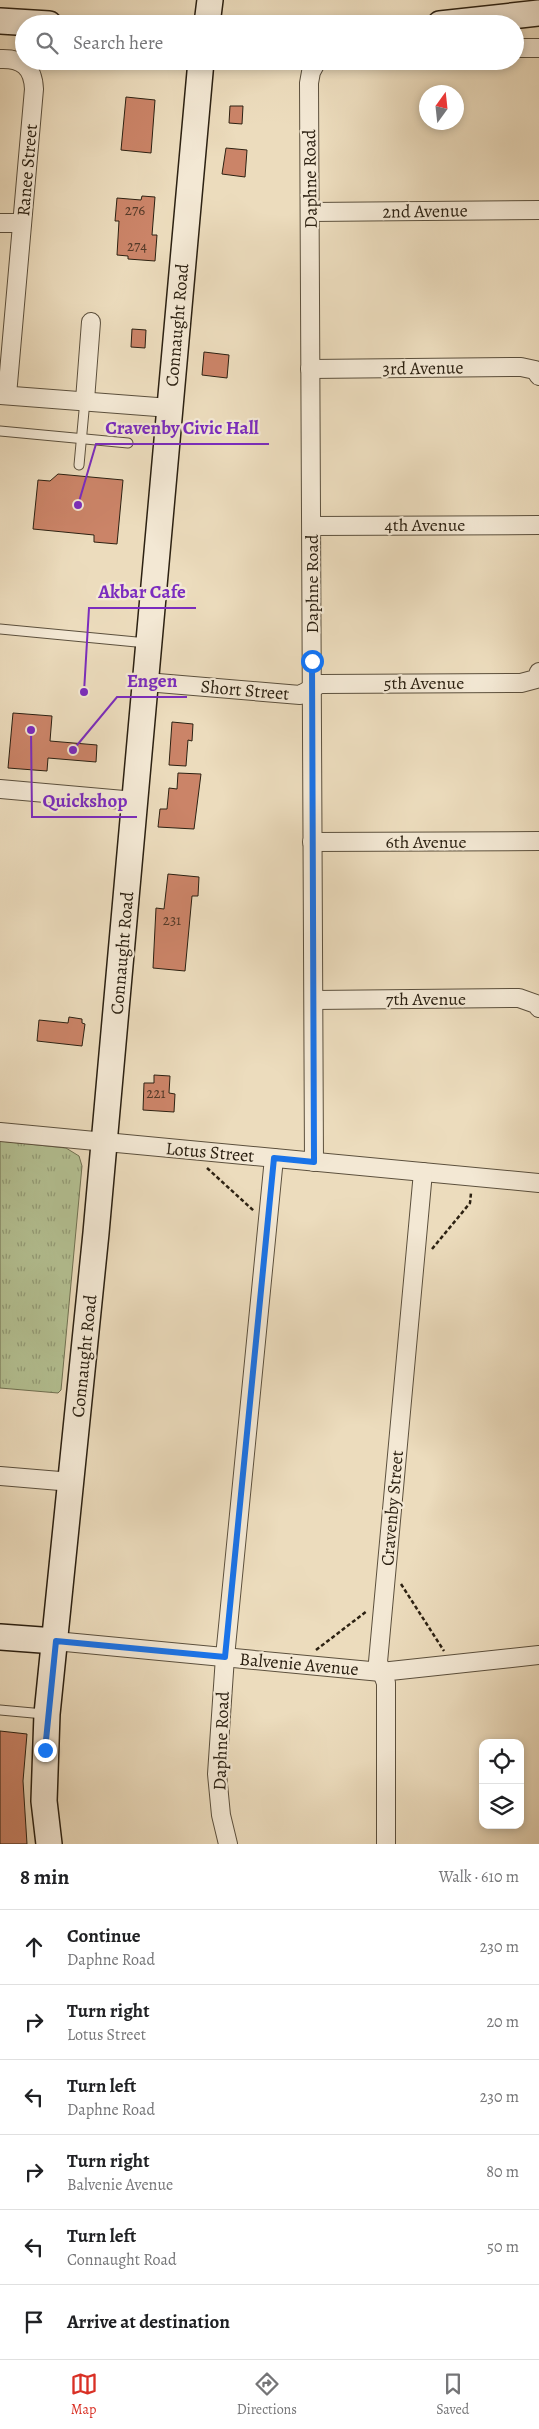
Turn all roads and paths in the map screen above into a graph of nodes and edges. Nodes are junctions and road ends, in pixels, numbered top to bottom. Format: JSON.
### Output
{"nodes":[{"id":1,"x":210,"y":0,"type":"edge"},
{"id":2,"x":539,"y":13,"type":"edge"},
{"id":3,"x":208,"y":15,"type":"edge"},
{"id":4,"x":521,"y":15,"type":"edge"},
{"id":5,"x":0,"y":21,"type":"edge"},
{"id":6,"x":15,"y":22,"type":"edge"},
{"id":7,"x":524,"y":48,"type":"edge"},
{"id":8,"x":539,"y":48,"type":"edge"},
{"id":9,"x":0,"y":58,"type":"edge"},
{"id":10,"x":15,"y":60,"type":"edge"},
{"id":11,"x":29,"y":70,"type":"edge"},
{"id":12,"x":200,"y":70,"type":"edge"},
{"id":13,"x":313,"y":70,"type":"edge"},
{"id":14,"x":539,"y":210,"type":"edge"},
{"id":15,"x":311,"y":212,"type":"junction"},
{"id":16,"x":0,"y":223,"type":"edge"},
{"id":17,"x":22,"y":223,"type":"junction"},
{"id":18,"x":92,"y":322,"type":"dead end"},
{"id":19,"x":310,"y":369,"type":"junction"},
{"id":20,"x":537,"y":373,"type":"edge"},
{"id":21,"x":4,"y":395,"type":"edge"},
{"id":22,"x":85,"y":400,"type":"junction"},
{"id":23,"x":170,"y":408,"type":"junction"},
{"id":24,"x":0,"y":431,"type":"edge"},
{"id":25,"x":81,"y":438,"type":"junction"},
{"id":26,"x":128,"y":443,"type":"dead end"},
{"id":27,"x":79,"y":466,"type":"dead end"},
{"id":28,"x":539,"y":525,"type":"edge"},
{"id":29,"x":312,"y":526,"type":"junction"},
{"id":30,"x":0,"y":629,"type":"edge"},
{"id":31,"x":149,"y":644,"type":"junction"},
{"id":32,"x":538,"y":676,"type":"edge"},
{"id":33,"x":146,"y":682,"type":"junction"},
{"id":34,"x":312,"y":688,"type":"junction"},
{"id":35,"x":0,"y":789,"type":"edge"},
{"id":36,"x":135,"y":801,"type":"junction"},
{"id":37,"x":539,"y":841,"type":"edge"},
{"id":38,"x":312,"y":842,"type":"junction"},
{"id":39,"x":314,"y":1000,"type":"junction"},
{"id":40,"x":538,"y":1006,"type":"edge"},
{"id":41,"x":0,"y":1132,"type":"edge"},
{"id":42,"x":104,"y":1142,"type":"junction"},
{"id":43,"x":201,"y":1152,"type":"junction"},
{"id":44,"x":274,"y":1158,"type":"junction"},
{"id":45,"x":314,"y":1162,"type":"junction"},
{"id":46,"x":423,"y":1172,"type":"junction"},
{"id":47,"x":472,"y":1177,"type":"junction"},
{"id":48,"x":539,"y":1183,"type":"edge"},
{"id":49,"x":269,"y":1212,"type":"junction"},
{"id":50,"x":416,"y":1254,"type":"junction"},
{"id":51,"x":0,"y":1476,"type":"edge"},
{"id":52,"x":72,"y":1482,"type":"junction"},
{"id":53,"x":387,"y":1568,"type":"junction"},
{"id":54,"x":384,"y":1598,"type":"junction"},
{"id":55,"x":0,"y":1637,"type":"edge"},
{"id":56,"x":56,"y":1641,"type":"junction"},
{"id":57,"x":539,"y":1655,"type":"edge"},
{"id":58,"x":225,"y":1657,"type":"junction"},
{"id":59,"x":297,"y":1664,"type":"junction"},
{"id":60,"x":447,"y":1664,"type":"junction"},
{"id":61,"x":381,"y":1672,"type":"junction"},
{"id":62,"x":0,"y":1710,"type":"edge"},
{"id":63,"x":47,"y":1714,"type":"junction"},
{"id":64,"x":49,"y":1844,"type":"edge"},
{"id":65,"x":228,"y":1844,"type":"edge"},
{"id":66,"x":386,"y":1844,"type":"edge"}],
"edges":[{"from":1,"to":3,"type":"street"},
{"from":2,"to":4,"type":"street"},
{"from":5,"to":6,"type":"street"},
{"from":7,"to":8,"type":"street"},
{"from":9,"to":10,"type":"street","name":"Ranee Street"},
{"from":11,"to":17,"type":"street","name":"Ranee Street"},
{"from":12,"to":23,"type":"street","name":"Connaught Road"},
{"from":13,"to":15,"type":"street","name":"Daphne Road"},
{"from":14,"to":15,"type":"street","name":"2nd Avenue"},
{"from":15,"to":19,"type":"street","name":"Daphne Road"},
{"from":16,"to":17,"type":"street"},
{"from":17,"to":21,"type":"street","name":"Ranee Street"},
{"from":18,"to":22,"type":"street"},
{"from":19,"to":20,"type":"street","name":"3rd Avenue"},
{"from":19,"to":29,"type":"street","name":"Daphne Road"},
{"from":21,"to":22,"type":"street"},
{"from":22,"to":23,"type":"street"},
{"from":22,"to":25,"type":"lane"},
{"from":23,"to":31,"type":"street","name":"Connaught Road"},
{"from":24,"to":25,"type":"lane"},
{"from":25,"to":26,"type":"lane"},
{"from":25,"to":27,"type":"lane"},
{"from":28,"to":29,"type":"street","name":"4th Avenue"},
{"from":29,"to":34,"type":"street","name":"Daphne Road"},
{"from":30,"to":31,"type":"lane"},
{"from":31,"to":33,"type":"street","name":"Connaught Road"},
{"from":32,"to":34,"type":"street","name":"5th Avenue"},
{"from":33,"to":34,"type":"street","name":"Short Street"},
{"from":33,"to":36,"type":"street","name":"Connaught Road"},
{"from":34,"to":38,"type":"street","name":"Daphne Road"},
{"from":35,"to":36,"type":"street"},
{"from":36,"to":42,"type":"street","name":"Connaught Road"},
{"from":37,"to":38,"type":"street","name":"6th Avenue"},
{"from":38,"to":39,"type":"street","name":"Daphne Road"},
{"from":39,"to":40,"type":"street","name":"7th Avenue"},
{"from":39,"to":45,"type":"street","name":"Daphne Road"},
{"from":41,"to":42,"type":"street","name":"Lotus Street"},
{"from":42,"to":43,"type":"street","name":"Lotus Street"},
{"from":42,"to":52,"type":"street","name":"Connaught Road"},
{"from":43,"to":44,"type":"street","name":"Lotus Street"},
{"from":43,"to":49,"type":"path"},
{"from":44,"to":45,"type":"street","name":"Lotus Street"},
{"from":44,"to":49,"type":"street","name":"Daphne Road"},
{"from":45,"to":46,"type":"street","name":"Lotus Street"},
{"from":46,"to":47,"type":"street","name":"Lotus Street"},
{"from":46,"to":50,"type":"street","name":"Cravenby Street"},
{"from":47,"to":48,"type":"street","name":"Lotus Street"},
{"from":47,"to":50,"type":"path"},
{"from":49,"to":58,"type":"street","name":"Daphne Road"},
{"from":50,"to":53,"type":"street","name":"Cravenby Street"},
{"from":51,"to":52,"type":"street"},
{"from":52,"to":56,"type":"street","name":"Connaught Road"},
{"from":53,"to":54,"type":"street","name":"Cravenby Street"},
{"from":53,"to":60,"type":"path"},
{"from":54,"to":59,"type":"path"},
{"from":54,"to":61,"type":"street","name":"Cravenby Street"},
{"from":55,"to":56,"type":"street","name":"Balvenie Avenue"},
{"from":56,"to":58,"type":"street","name":"Balvenie Avenue"},
{"from":56,"to":63,"type":"street","name":"Connaught Road"},
{"from":57,"to":60,"type":"street","name":"Balvenie Avenue"},
{"from":58,"to":59,"type":"street","name":"Balvenie Avenue"},
{"from":58,"to":65,"type":"street","name":"Daphne Road"},
{"from":59,"to":61,"type":"street","name":"Balvenie Avenue"},
{"from":60,"to":61,"type":"street","name":"Balvenie Avenue"},
{"from":61,"to":66,"type":"street","name":"Cravenby Street"},
{"from":62,"to":63,"type":"lane"},
{"from":63,"to":64,"type":"street","name":"Connaught Road"}]}
